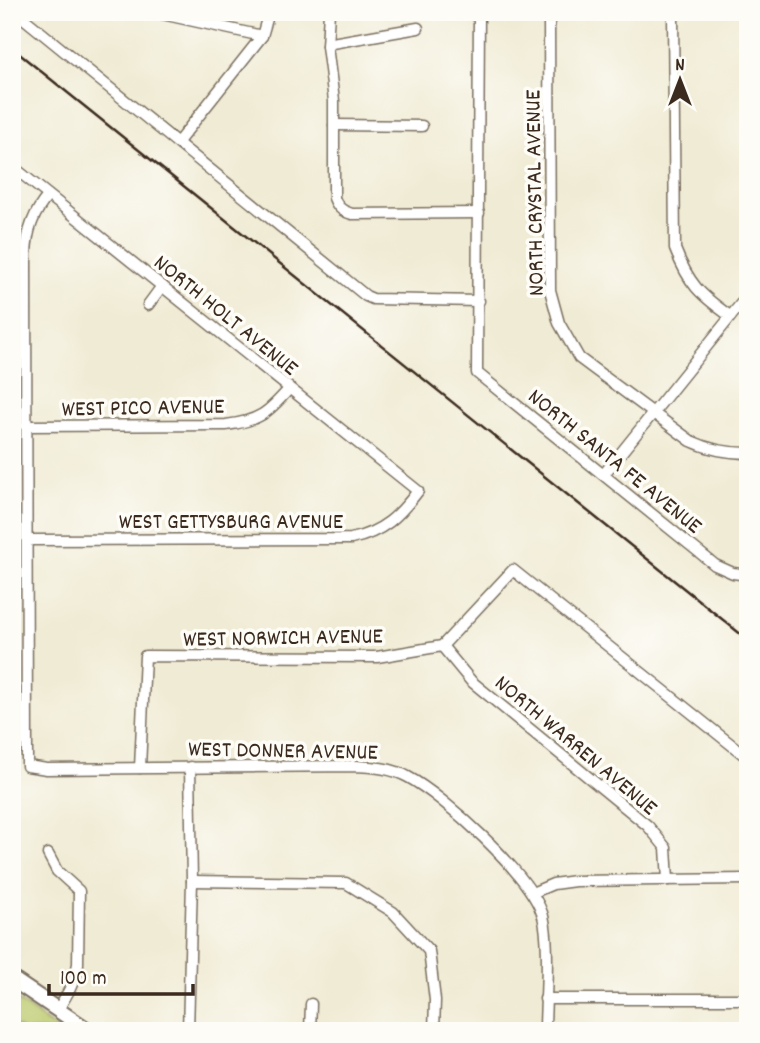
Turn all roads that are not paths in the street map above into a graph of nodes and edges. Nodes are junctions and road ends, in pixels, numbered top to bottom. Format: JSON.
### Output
{"nodes":[{"id":1,"x":16,"y":12,"type":"edge"},
{"id":2,"x":153,"y":12,"type":"edge"},
{"id":3,"x":269,"y":12,"type":"edge"},
{"id":4,"x":329,"y":12,"type":"edge"},
{"id":5,"x":479,"y":12,"type":"edge"},
{"id":6,"x":549,"y":12,"type":"edge"},
{"id":7,"x":673,"y":12,"type":"edge"},
{"id":8,"x":418,"y":28,"type":"dead end"},
{"id":9,"x":262,"y":36,"type":"junction"},
{"id":10,"x":327,"y":46,"type":"junction"},
{"id":11,"x":334,"y":125,"type":"junction"},
{"id":12,"x":422,"y":126,"type":"dead end"},
{"id":13,"x":178,"y":142,"type":"junction"},
{"id":14,"x":12,"y":166,"type":"edge"},
{"id":15,"x":48,"y":196,"type":"junction"},
{"id":16,"x":479,"y":213,"type":"junction"},
{"id":17,"x":162,"y":286,"type":"junction"},
{"id":18,"x":748,"y":295,"type":"edge"},
{"id":19,"x":479,"y":301,"type":"junction"},
{"id":20,"x":148,"y":305,"type":"dead end"},
{"id":21,"x":730,"y":316,"type":"junction"},
{"id":22,"x":289,"y":389,"type":"junction"},
{"id":23,"x":655,"y":413,"type":"junction"},
{"id":24,"x":26,"y":426,"type":"junction"},
{"id":25,"x":748,"y":453,"type":"edge"},
{"id":26,"x":604,"y":474,"type":"junction"},
{"id":27,"x":418,"y":491,"type":"joint"},
{"id":28,"x":27,"y":540,"type":"junction"},
{"id":29,"x":748,"y":575,"type":"edge"},
{"id":30,"x":442,"y":646,"type":"junction"},
{"id":31,"x":748,"y":758,"type":"edge"},
{"id":32,"x":190,"y":767,"type":"junction"},
{"id":33,"x":140,"y":768,"type":"junction"},
{"id":34,"x":48,"y":854,"type":"dead end"},
{"id":35,"x":748,"y":879,"type":"edge"},
{"id":36,"x":668,"y":880,"type":"junction"},
{"id":37,"x":192,"y":881,"type":"junction"},
{"id":38,"x":532,"y":893,"type":"junction"},
{"id":39,"x":12,"y":979,"type":"edge"},
{"id":40,"x":545,"y":999,"type":"junction"},
{"id":41,"x":748,"y":999,"type":"edge"},
{"id":42,"x":311,"y":1004,"type":"dead end"},
{"id":43,"x":57,"y":1011,"type":"junction"},
{"id":44,"x":89,"y":1031,"type":"edge"},
{"id":45,"x":188,"y":1031,"type":"edge"},
{"id":46,"x":310,"y":1031,"type":"edge"},
{"id":47,"x":435,"y":1031,"type":"edge"},
{"id":48,"x":545,"y":1031,"type":"edge"}],
"edges":[{"from":1,"to":13,"type":"street"},
{"from":2,"to":9,"type":"street"},
{"from":3,"to":9,"type":"street"},
{"from":4,"to":10,"type":"street"},
{"from":5,"to":16,"type":"street"},
{"from":6,"to":23,"type":"street","name":"NORTH CRYSTAL AVENUE"},
{"from":7,"to":21,"type":"street"},
{"from":8,"to":10,"type":"street"},
{"from":9,"to":13,"type":"street"},
{"from":10,"to":11,"type":"street"},
{"from":11,"to":12,"type":"street"},
{"from":11,"to":16,"type":"street"},
{"from":13,"to":19,"type":"street"},
{"from":14,"to":15,"type":"street","name":"NORTH HOLT AVENUE"},
{"from":15,"to":17,"type":"street","name":"NORTH HOLT AVENUE"},
{"from":15,"to":24,"type":"street"},
{"from":16,"to":19,"type":"street"},
{"from":17,"to":20,"type":"street"},
{"from":17,"to":22,"type":"street","name":"NORTH HOLT AVENUE"},
{"from":18,"to":21,"type":"street"},
{"from":19,"to":26,"type":"street","name":"NORTH SANTA FE AVENUE"},
{"from":21,"to":23,"type":"street"},
{"from":22,"to":24,"type":"street","name":"WEST PICO AVENUE"},
{"from":22,"to":27,"type":"street","name":"NORTH HOLT AVENUE"},
{"from":23,"to":25,"type":"street"},
{"from":23,"to":26,"type":"street"},
{"from":24,"to":28,"type":"street"},
{"from":26,"to":29,"type":"street","name":"NORTH SANTA FE AVENUE"},
{"from":27,"to":28,"type":"street","name":"WEST GETTYSBURG AVENUE"},
{"from":28,"to":33,"type":"street","name":"WEST DONNER AVENUE"},
{"from":30,"to":31,"type":"street"},
{"from":30,"to":33,"type":"street","name":"WEST NORWICH AVENUE"},
{"from":30,"to":36,"type":"street","name":"NORTH WARREN AVENUE"},
{"from":32,"to":33,"type":"street","name":"WEST DONNER AVENUE"},
{"from":32,"to":37,"type":"street"},
{"from":32,"to":38,"type":"street","name":"WEST DONNER AVENUE"},
{"from":34,"to":43,"type":"street"},
{"from":35,"to":36,"type":"street"},
{"from":36,"to":38,"type":"street"},
{"from":37,"to":45,"type":"street"},
{"from":37,"to":47,"type":"street"},
{"from":38,"to":40,"type":"street"},
{"from":39,"to":43,"type":"street"},
{"from":40,"to":41,"type":"street"},
{"from":40,"to":48,"type":"street"},
{"from":42,"to":46,"type":"street"},
{"from":43,"to":44,"type":"street"}]}
